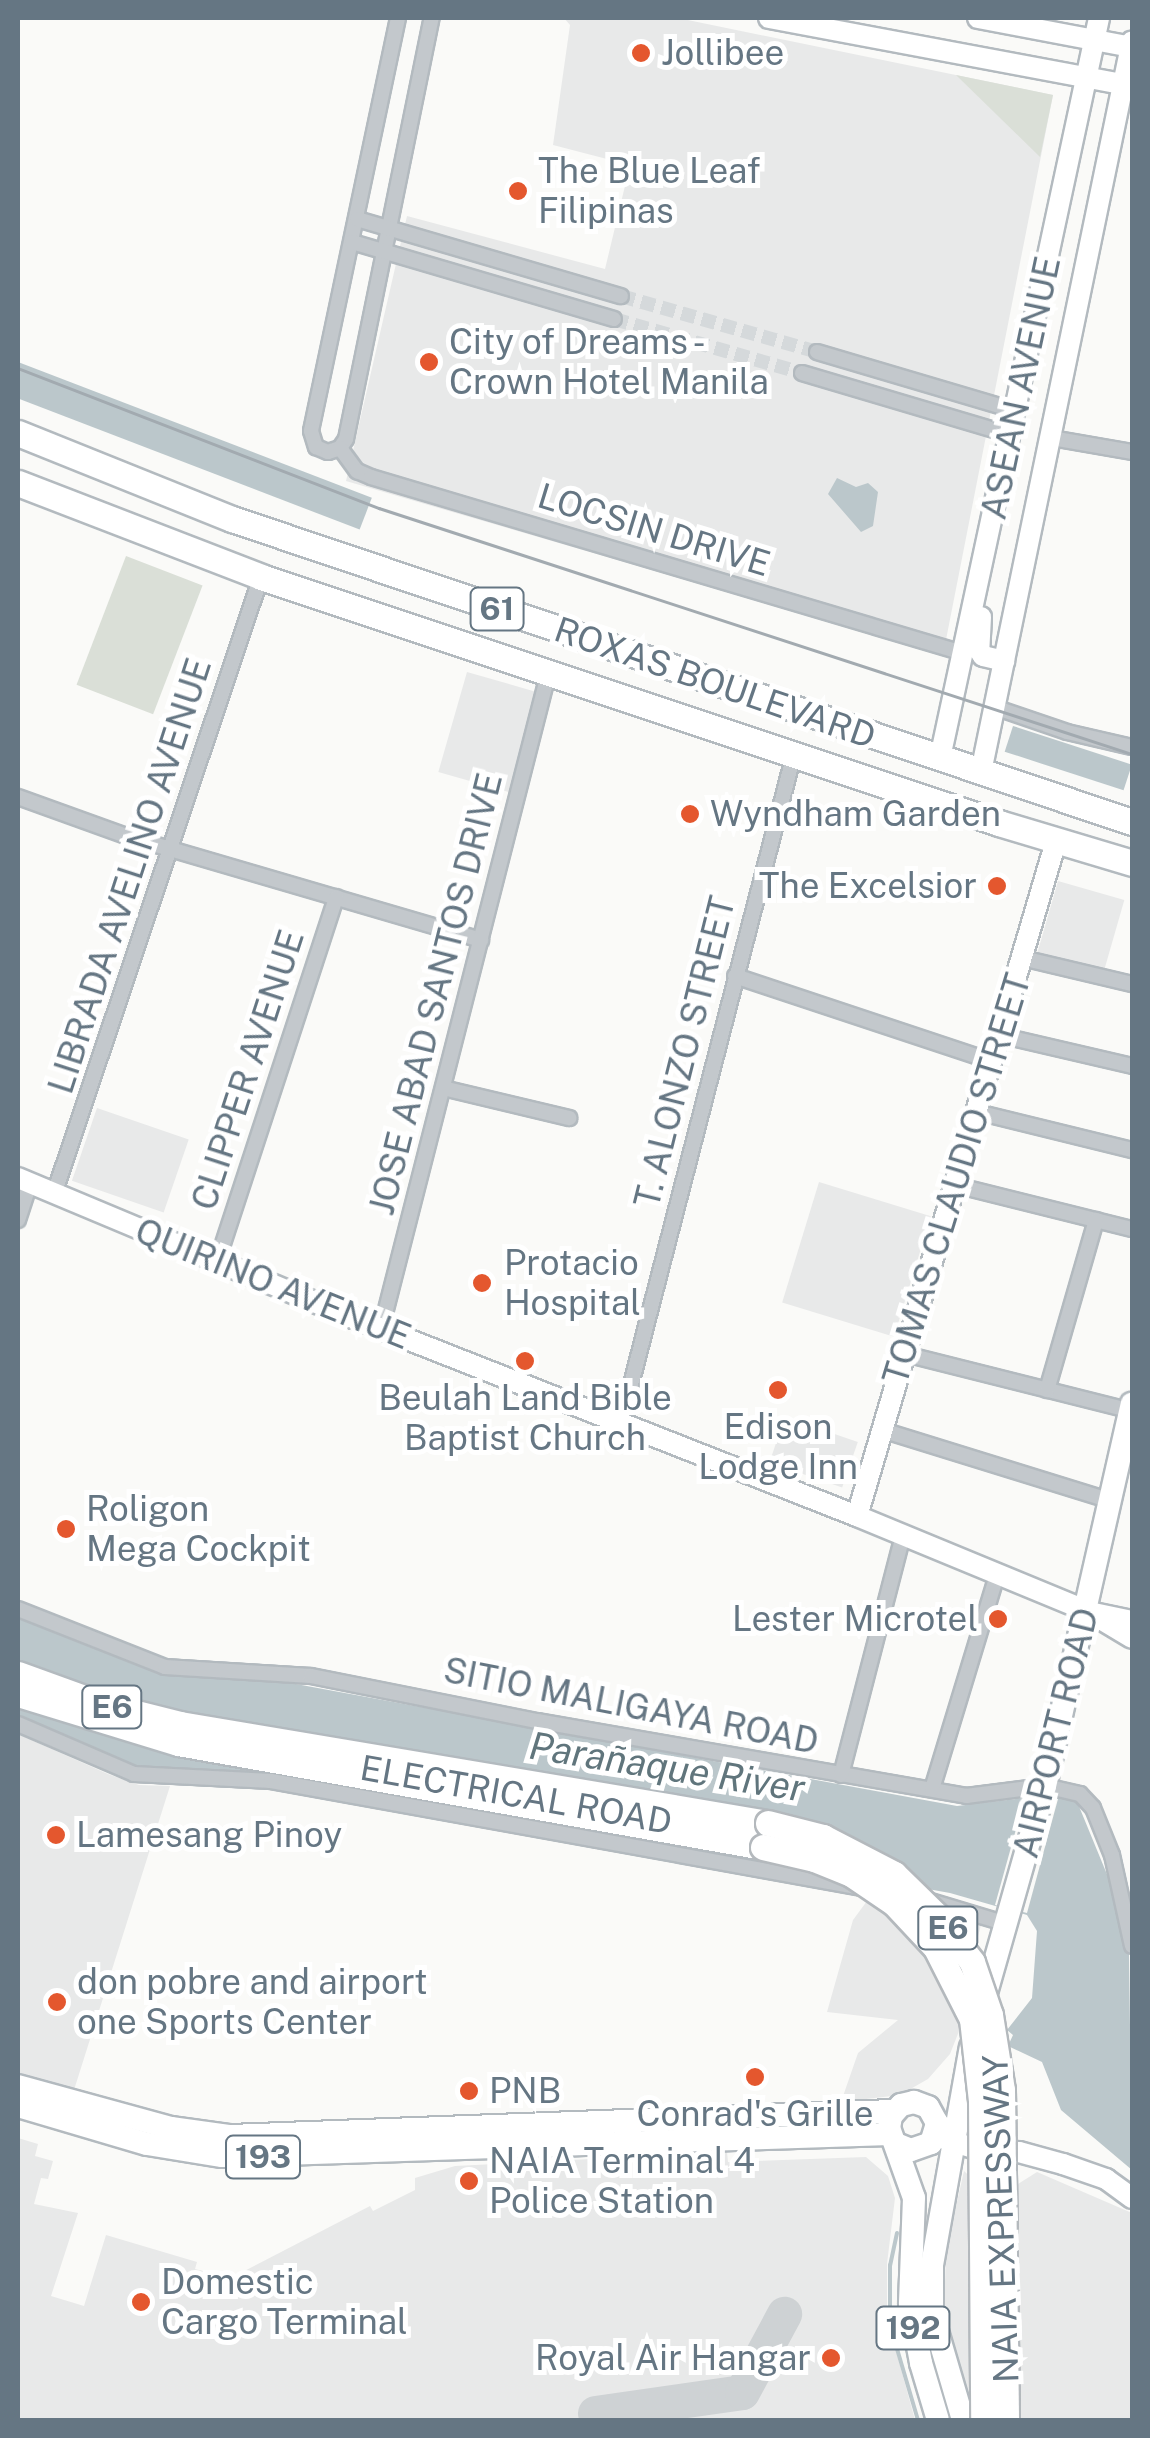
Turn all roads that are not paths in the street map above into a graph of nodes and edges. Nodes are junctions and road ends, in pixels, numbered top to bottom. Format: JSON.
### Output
{"nodes":[{"id":1,"x":398,"y":18,"type":"edge"},
{"id":2,"x":432,"y":18,"type":"edge"},
{"id":3,"x":769,"y":18,"type":"edge"},
{"id":4,"x":978,"y":18,"type":"edge"},
{"id":5,"x":1099,"y":18,"type":"edge"},
{"id":6,"x":1094,"y":40,"type":"junction"},
{"id":7,"x":1132,"y":45,"type":"edge"},
{"id":8,"x":1087,"y":76,"type":"junction"},
{"id":9,"x":1128,"y":85,"type":"edge"},
{"id":10,"x":1063,"y":193,"type":"junction"},
{"id":11,"x":357,"y":219,"type":"junction"},
{"id":12,"x":388,"y":228,"type":"junction"},
{"id":13,"x":1093,"y":235,"type":"junction"},
{"id":14,"x":352,"y":242,"type":"junction"},
{"id":15,"x":384,"y":251,"type":"junction"},
{"id":16,"x":621,"y":296,"type":"tunnel mouth"},
{"id":17,"x":614,"y":318,"type":"tunnel mouth"},
{"id":18,"x":816,"y":352,"type":"tunnel mouth"},
{"id":19,"x":802,"y":373,"type":"tunnel mouth"},
{"id":20,"x":1016,"y":411,"type":"junction"},
{"id":21,"x":18,"y":433,"type":"edge"},
{"id":22,"x":1011,"y":435,"type":"junction"},
{"id":23,"x":1052,"y":438,"type":"junction"},
{"id":24,"x":340,"y":448,"type":"junction"},
{"id":25,"x":1132,"y":452,"type":"edge"},
{"id":26,"x":18,"y":483,"type":"edge"},
{"id":27,"x":261,"y":577,"type":"junction"},
{"id":28,"x":976,"y":594,"type":"junction"},
{"id":29,"x":963,"y":653,"type":"junction"},
{"id":30,"x":1004,"y":662,"type":"junction"},
{"id":31,"x":548,"y":674,"type":"junction"},
{"id":32,"x":994,"y":707,"type":"junction"},
{"id":33,"x":1132,"y":746,"type":"edge"},
{"id":34,"x":794,"y":754,"type":"junction"},
{"id":35,"x":940,"y":758,"type":"junction"},
{"id":36,"x":981,"y":772,"type":"junction"},
{"id":37,"x":18,"y":797,"type":"edge"},
{"id":38,"x":1132,"y":822,"type":"edge"},
{"id":39,"x":1056,"y":842,"type":"junction"},
{"id":40,"x":170,"y":849,"type":"junction"},
{"id":41,"x":1132,"y":863,"type":"edge"},
{"id":42,"x":336,"y":897,"type":"junction"},
{"id":43,"x":481,"y":940,"type":"junction"},
{"id":44,"x":1022,"y":958,"type":"junction"},
{"id":45,"x":735,"y":976,"type":"junction"},
{"id":46,"x":1132,"y":984,"type":"edge"},
{"id":47,"x":999,"y":1035,"type":"junction"},
{"id":48,"x":992,"y":1061,"type":"junction"},
{"id":49,"x":1132,"y":1066,"type":"edge"},
{"id":50,"x":444,"y":1088,"type":"junction"},
{"id":51,"x":976,"y":1112,"type":"junction"},
{"id":52,"x":569,"y":1118,"type":"dead end"},
{"id":53,"x":1132,"y":1150,"type":"edge"},
{"id":54,"x":24,"y":1180,"type":"edge"},
{"id":55,"x":954,"y":1185,"type":"junction"},
{"id":56,"x":54,"y":1194,"type":"junction"},
{"id":57,"x":18,"y":1220,"type":"edge"},
{"id":58,"x":1096,"y":1220,"type":"junction"},
{"id":59,"x":1132,"y":1229,"type":"edge"},
{"id":60,"x":216,"y":1262,"type":"junction"},
{"id":61,"x":381,"y":1328,"type":"junction"},
{"id":62,"x":905,"y":1354,"type":"junction"},
{"id":63,"x":1047,"y":1390,"type":"junction"},
{"id":64,"x":1132,"y":1409,"type":"edge"},
{"id":65,"x":621,"y":1424,"type":"junction"},
{"id":66,"x":882,"y":1430,"type":"junction"},
{"id":67,"x":1111,"y":1501,"type":"junction"},
{"id":68,"x":857,"y":1516,"type":"junction"},
{"id":69,"x":903,"y":1536,"type":"junction"},
{"id":70,"x":997,"y":1575,"type":"junction"},
{"id":71,"x":18,"y":1609,"type":"edge"},
{"id":72,"x":1087,"y":1611,"type":"junction"},
{"id":73,"x":1132,"y":1621,"type":"edge"},
{"id":74,"x":1132,"y":1638,"type":"edge"},
{"id":75,"x":18,"y":1674,"type":"edge"},
{"id":76,"x":18,"y":1694,"type":"edge"},
{"id":77,"x":18,"y":1724,"type":"edge"},
{"id":78,"x":841,"y":1775,"type":"junction"},
{"id":79,"x":932,"y":1789,"type":"junction"},
{"id":80,"x":1044,"y":1790,"type":"junction"},
{"id":81,"x":1009,"y":1916,"type":"junction"},
{"id":82,"x":1132,"y":1946,"type":"edge"},
{"id":83,"x":18,"y":2086,"type":"edge"},
{"id":84,"x":18,"y":2106,"type":"edge"},
{"id":85,"x":942,"y":2128,"type":"junction"},
{"id":86,"x":893,"y":2130,"type":"junction"},
{"id":87,"x":1132,"y":2198,"type":"edge"},
{"id":88,"x":938,"y":2420,"type":"edge"},
{"id":89,"x":963,"y":2420,"type":"edge"},
{"id":90,"x":983,"y":2420,"type":"edge"},
{"id":91,"x":1006,"y":2420,"type":"edge"}],
"edges":[{"from":1,"to":11,"type":"street"},
{"from":2,"to":12,"type":"street"},
{"from":3,"to":8,"type":"street"},
{"from":4,"to":6,"type":"street"},
{"from":5,"to":6,"type":"street","name":"ASEAN AVENUE"},
{"from":6,"to":7,"type":"street"},
{"from":6,"to":8,"type":"street","name":"ASEAN AVENUE"},
{"from":7,"to":9,"type":"street","name":"ASEAN AVENUE"},
{"from":8,"to":9,"type":"street"},
{"from":8,"to":10,"type":"street","name":"ASEAN AVENUE"},
{"from":9,"to":13,"type":"street","name":"ASEAN AVENUE"},
{"from":10,"to":13,"type":"street"},
{"from":10,"to":20,"type":"street","name":"ASEAN AVENUE"},
{"from":11,"to":12,"type":"street"},
{"from":11,"to":14,"type":"street"},
{"from":12,"to":15,"type":"street"},
{"from":12,"to":16,"type":"street"},
{"from":13,"to":23,"type":"street","name":"ASEAN AVENUE"},
{"from":14,"to":15,"type":"street"},
{"from":14,"to":24,"type":"street","name":"LOCSIN DRIVE"},
{"from":15,"to":17,"type":"street"},
{"from":15,"to":24,"type":"street"},
{"from":18,"to":20,"type":"street"},
{"from":19,"to":22,"type":"street"},
{"from":20,"to":22,"type":"street","name":"ASEAN AVENUE"},
{"from":21,"to":35,"type":"highway","name":"ROXAS BOULEVARD","number":"61"},
{"from":22,"to":28,"type":"street","name":"ASEAN AVENUE"},
{"from":23,"to":25,"type":"street"},
{"from":23,"to":30,"type":"street","name":"ASEAN AVENUE"},
{"from":24,"to":29,"type":"street","name":"LOCSIN DRIVE"},
{"from":26,"to":27,"type":"highway","name":"ROXAS BOULEVARD","number":"61"},
{"from":27,"to":31,"type":"highway","name":"ROXAS BOULEVARD","number":"61"},
{"from":27,"to":40,"type":"street","name":"LIBRADA AVELINO AVENUE"},
{"from":28,"to":29,"type":"street","name":"ASEAN AVENUE"},
{"from":28,"to":30,"type":"street"},
{"from":29,"to":35,"type":"street","name":"ASEAN AVENUE"},
{"from":30,"to":32,"type":"street","name":"ASEAN AVENUE"},
{"from":31,"to":34,"type":"highway","name":"ROXAS BOULEVARD","number":"61"},
{"from":31,"to":43,"type":"street","name":"JOSE ABAD SANTOS DRIVE"},
{"from":32,"to":33,"type":"street"},
{"from":32,"to":36,"type":"street","name":"ASEAN AVENUE"},
{"from":34,"to":39,"type":"highway","name":"ROXAS BOULEVARD","number":"61"},
{"from":34,"to":45,"type":"street","name":"T. ALONZO STREET"},
{"from":35,"to":36,"type":"highway","name":"ROXAS BOULEVARD","number":"61"},
{"from":36,"to":38,"type":"highway","name":"ROXAS BOULEVARD","number":"61"},
{"from":37,"to":40,"type":"street"},
{"from":39,"to":41,"type":"highway","name":"ROXAS BOULEVARD","number":"61"},
{"from":39,"to":44,"type":"street","name":"TOMAS CLAUDIO STREET"},
{"from":40,"to":42,"type":"street"},
{"from":40,"to":56,"type":"street","name":"LIBRADA AVELINO AVENUE"},
{"from":42,"to":43,"type":"street"},
{"from":42,"to":60,"type":"street","name":"CLIPPER AVENUE"},
{"from":43,"to":50,"type":"street","name":"JOSE ABAD SANTOS DRIVE"},
{"from":44,"to":46,"type":"street"},
{"from":44,"to":47,"type":"street","name":"TOMAS CLAUDIO STREET"},
{"from":45,"to":48,"type":"street"},
{"from":45,"to":65,"type":"street","name":"T. ALONZO STREET"},
{"from":47,"to":48,"type":"street","name":"TOMAS CLAUDIO STREET"},
{"from":47,"to":49,"type":"street"},
{"from":48,"to":51,"type":"street","name":"TOMAS CLAUDIO STREET"},
{"from":50,"to":52,"type":"street"},
{"from":50,"to":61,"type":"street","name":"JOSE ABAD SANTOS DRIVE"},
{"from":51,"to":53,"type":"street"},
{"from":51,"to":55,"type":"street","name":"TOMAS CLAUDIO STREET"},
{"from":54,"to":56,"type":"street","name":"QUIRINO AVENUE"},
{"from":54,"to":57,"type":"street"},
{"from":55,"to":58,"type":"street"},
{"from":55,"to":62,"type":"street","name":"TOMAS CLAUDIO STREET"},
{"from":56,"to":60,"type":"street","name":"QUIRINO AVENUE"},
{"from":58,"to":59,"type":"street"},
{"from":58,"to":63,"type":"street"},
{"from":60,"to":61,"type":"street","name":"QUIRINO AVENUE"},
{"from":61,"to":65,"type":"street","name":"QUIRINO AVENUE"},
{"from":62,"to":63,"type":"street"},
{"from":62,"to":66,"type":"street","name":"TOMAS CLAUDIO STREET"},
{"from":63,"to":64,"type":"street"},
{"from":64,"to":67,"type":"main road","name":"AIRPORT ROAD"},
{"from":65,"to":68,"type":"street","name":"QUIRINO AVENUE"},
{"from":66,"to":67,"type":"street"},
{"from":66,"to":68,"type":"street","name":"TOMAS CLAUDIO STREET"},
{"from":67,"to":72,"type":"main road","name":"AIRPORT ROAD"},
{"from":68,"to":69,"type":"street","name":"QUIRINO AVENUE"},
{"from":69,"to":70,"type":"street","name":"QUIRINO AVENUE"},
{"from":69,"to":78,"type":"street"},
{"from":70,"to":72,"type":"street","name":"QUIRINO AVENUE"},
{"from":70,"to":79,"type":"street"},
{"from":71,"to":78,"type":"street","name":"SITIO MALIGAYA ROAD"},
{"from":72,"to":73,"type":"street","name":"QUIRINO AVENUE"},
{"from":72,"to":74,"type":"street","name":"QUIRINO AVENUE"},
{"from":72,"to":80,"type":"main road","name":"AIRPORT ROAD"},
{"from":75,"to":91,"type":"highway","name":"NAIA EXPRESSWAY","number":"E6","bridge":true},
{"from":76,"to":90,"type":"highway","name":"NAIA EXPRESSWAY","number":"E6","bridge":true},
{"from":77,"to":81,"type":"street","name":"ELECTRICAL ROAD"},
{"from":78,"to":79,"type":"street","name":"SITIO MALIGAYA ROAD"},
{"from":79,"to":80,"type":"street","name":"SITIO MALIGAYA ROAD"},
{"from":80,"to":81,"type":"main road","name":"AIRPORT ROAD"},
{"from":80,"to":82,"type":"street","name":"SITIO MALIGAYA ROAD"},
{"from":81,"to":85,"type":"main road","name":"AIRPORT ROAD"},
{"from":83,"to":86,"type":"main road","number":"193"},
{"from":84,"to":86,"type":"main road","number":"193"},
{"from":85,"to":86,"type":"main road"},
{"from":85,"to":86,"type":"main road"},
{"from":85,"to":87,"type":"street"},
{"from":85,"to":89,"type":"main road","number":"192"},
{"from":86,"to":88,"type":"main road","number":"192"}]}
